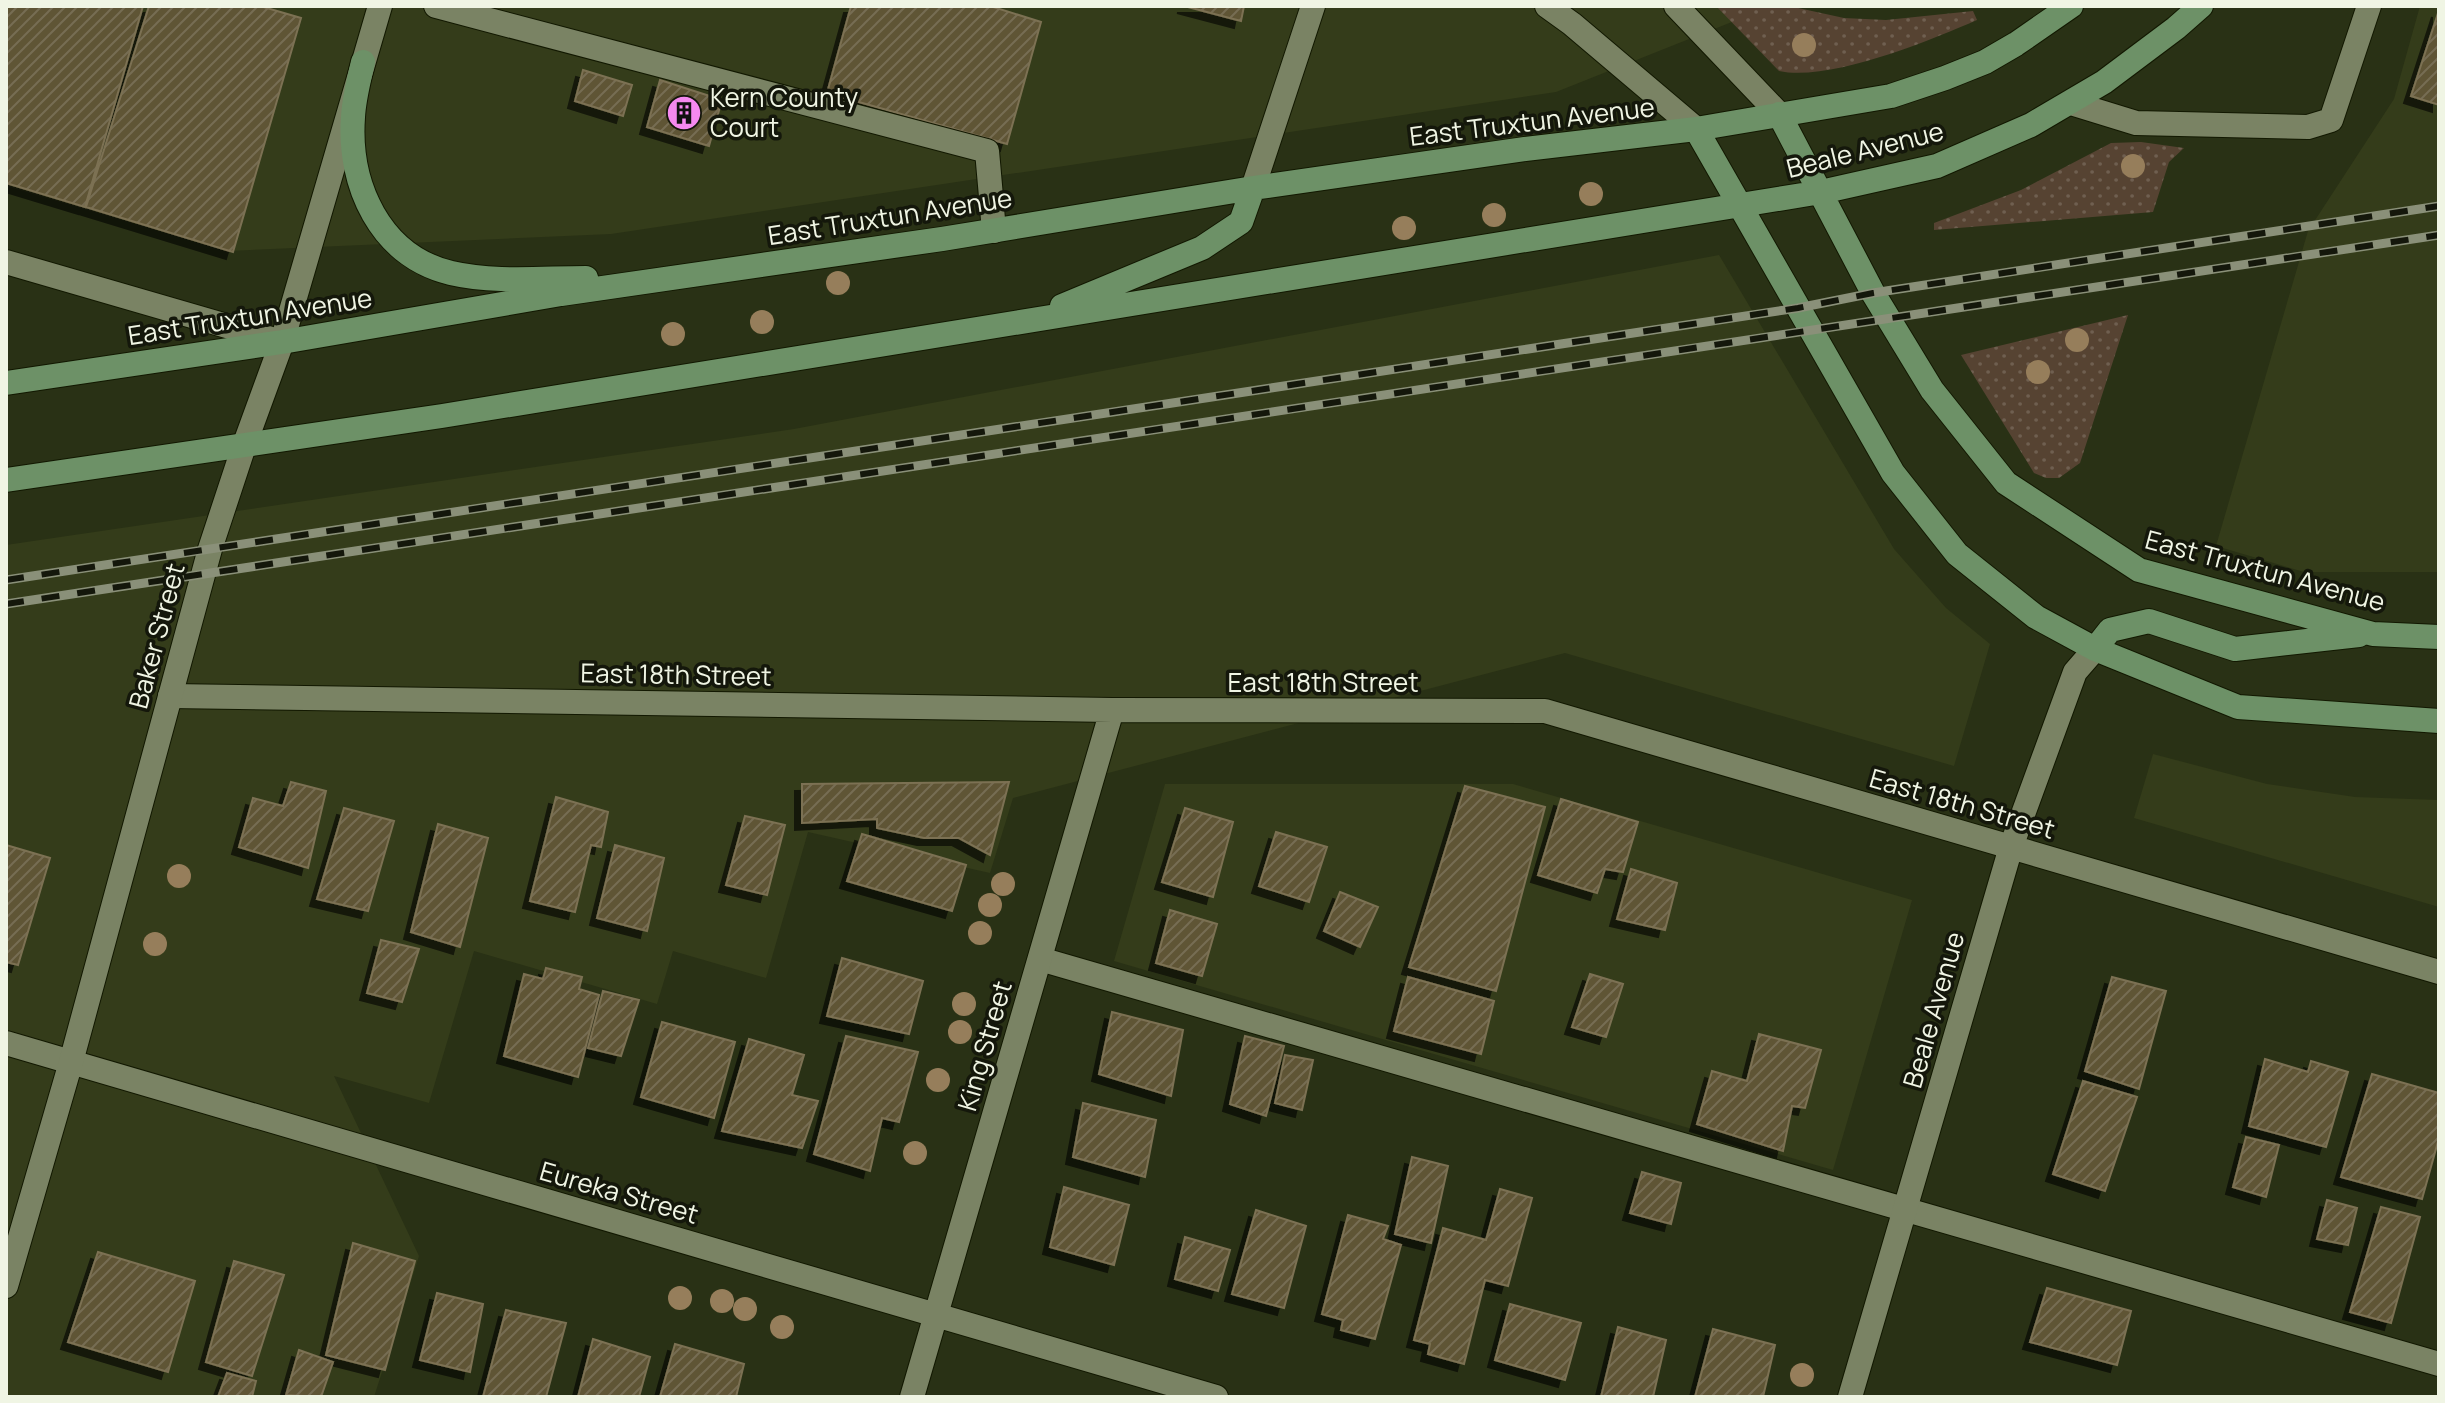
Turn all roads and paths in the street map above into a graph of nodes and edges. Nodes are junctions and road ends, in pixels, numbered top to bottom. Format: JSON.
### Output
{"nodes":[{"id":1,"x":380,"y":6,"type":"edge"},
{"id":2,"x":436,"y":6,"type":"edge"},
{"id":3,"x":1313,"y":6,"type":"edge"},
{"id":4,"x":1547,"y":6,"type":"edge"},
{"id":5,"x":1676,"y":6,"type":"edge"},
{"id":6,"x":2071,"y":6,"type":"edge"},
{"id":7,"x":2201,"y":6,"type":"edge"},
{"id":8,"x":2369,"y":6,"type":"edge"},
{"id":9,"x":363,"y":62,"type":"junction"},
{"id":10,"x":2071,"y":103,"type":"junction"},
{"id":11,"x":1779,"y":114,"type":"junction"},
{"id":12,"x":1696,"y":129,"type":"junction"},
{"id":13,"x":1253,"y":188,"type":"junction"},
{"id":14,"x":1821,"y":192,"type":"junction"},
{"id":15,"x":1740,"y":207,"type":"junction"},
{"id":16,"x":994,"y":231,"type":"junction"},
{"id":17,"x":6,"y":262,"type":"edge"},
{"id":18,"x":664,"y":279,"type":"junction"},
{"id":19,"x":1022,"y":322,"type":"junction"},
{"id":20,"x":282,"y":342,"type":"junction"},
{"id":21,"x":6,"y":383,"type":"edge"},
{"id":22,"x":244,"y":446,"type":"junction"},
{"id":23,"x":6,"y":480,"type":"edge"},
{"id":24,"x":2373,"y":634,"type":"junction"},
{"id":25,"x":2439,"y":637,"type":"edge"},
{"id":26,"x":2095,"y":649,"type":"junction"},
{"id":27,"x":170,"y":696,"type":"junction"},
{"id":28,"x":1112,"y":710,"type":"junction"},
{"id":29,"x":2439,"y":721,"type":"edge"},
{"id":30,"x":2011,"y":847,"type":"junction"},
{"id":31,"x":1040,"y":959,"type":"junction"},
{"id":32,"x":2439,"y":972,"type":"edge"},
{"id":33,"x":6,"y":1043,"type":"edge"},
{"id":34,"x":71,"y":1062,"type":"junction"},
{"id":35,"x":1905,"y":1209,"type":"junction"},
{"id":36,"x":6,"y":1286,"type":"edge"},
{"id":37,"x":936,"y":1315,"type":"junction"},
{"id":38,"x":2439,"y":1364,"type":"edge"},
{"id":39,"x":912,"y":1397,"type":"edge"},
{"id":40,"x":1216,"y":1397,"type":"edge"},
{"id":41,"x":1850,"y":1397,"type":"edge"}],
"edges":[{"from":1,"to":9,"type":"street","name":"Baker Street"},
{"from":2,"to":16,"type":"street"},
{"from":3,"to":13,"type":"street"},
{"from":4,"to":12,"type":"street"},
{"from":5,"to":11,"type":"street"},
{"from":6,"to":11,"type":"main road","name":"Beale Avenue"},
{"from":7,"to":10,"type":"main road","name":"Beale Avenue"},
{"from":8,"to":10,"type":"street"},
{"from":9,"to":18,"type":"main road"},
{"from":9,"to":20,"type":"street","name":"Baker Street"},
{"from":10,"to":14,"type":"main road","name":"Beale Avenue"},
{"from":11,"to":12,"type":"main road","name":"Beale Avenue"},
{"from":11,"to":14,"type":"main road","name":"East Truxtun Avenue"},
{"from":12,"to":13,"type":"main road","name":"East Truxtun Avenue"},
{"from":12,"to":15,"type":"main road"},
{"from":13,"to":16,"type":"main road","name":"East Truxtun Avenue"},
{"from":13,"to":19,"type":"main road"},
{"from":14,"to":15,"type":"main road","name":"Beale Avenue"},
{"from":14,"to":24,"type":"main road","name":"East Truxtun Avenue"},
{"from":15,"to":19,"type":"main road"},
{"from":15,"to":26,"type":"main road"},
{"from":16,"to":18,"type":"main road","name":"East Truxtun Avenue"},
{"from":17,"to":20,"type":"street"},
{"from":18,"to":20,"type":"main road","name":"East Truxtun Avenue"},
{"from":19,"to":22,"type":"main road"},
{"from":20,"to":21,"type":"main road","name":"East Truxtun Avenue"},
{"from":20,"to":22,"type":"street","name":"Baker Street"},
{"from":22,"to":23,"type":"main road"},
{"from":22,"to":27,"type":"street","name":"Baker Street"},
{"from":24,"to":25,"type":"main road","name":"East Truxtun Avenue"},
{"from":24,"to":26,"type":"main road"},
{"from":26,"to":29,"type":"main road"},
{"from":26,"to":30,"type":"street","name":"Beale Avenue"},
{"from":27,"to":28,"type":"street","name":"East 18th Street"},
{"from":27,"to":34,"type":"street","name":"Baker Street"},
{"from":28,"to":30,"type":"street","name":"East 18th Street"},
{"from":28,"to":31,"type":"street","name":"King Street"},
{"from":30,"to":32,"type":"street","name":"East 18th Street"},
{"from":30,"to":35,"type":"street","name":"Beale Avenue"},
{"from":31,"to":35,"type":"street"},
{"from":31,"to":37,"type":"street","name":"King Street"},
{"from":33,"to":34,"type":"street","name":"Eureka Street"},
{"from":34,"to":36,"type":"street","name":"Baker Street"},
{"from":34,"to":37,"type":"street","name":"Eureka Street"},
{"from":35,"to":38,"type":"street"},
{"from":35,"to":41,"type":"street","name":"Beale Avenue"},
{"from":37,"to":39,"type":"street","name":"King Street"},
{"from":37,"to":40,"type":"street","name":"Eureka Street"}]}
